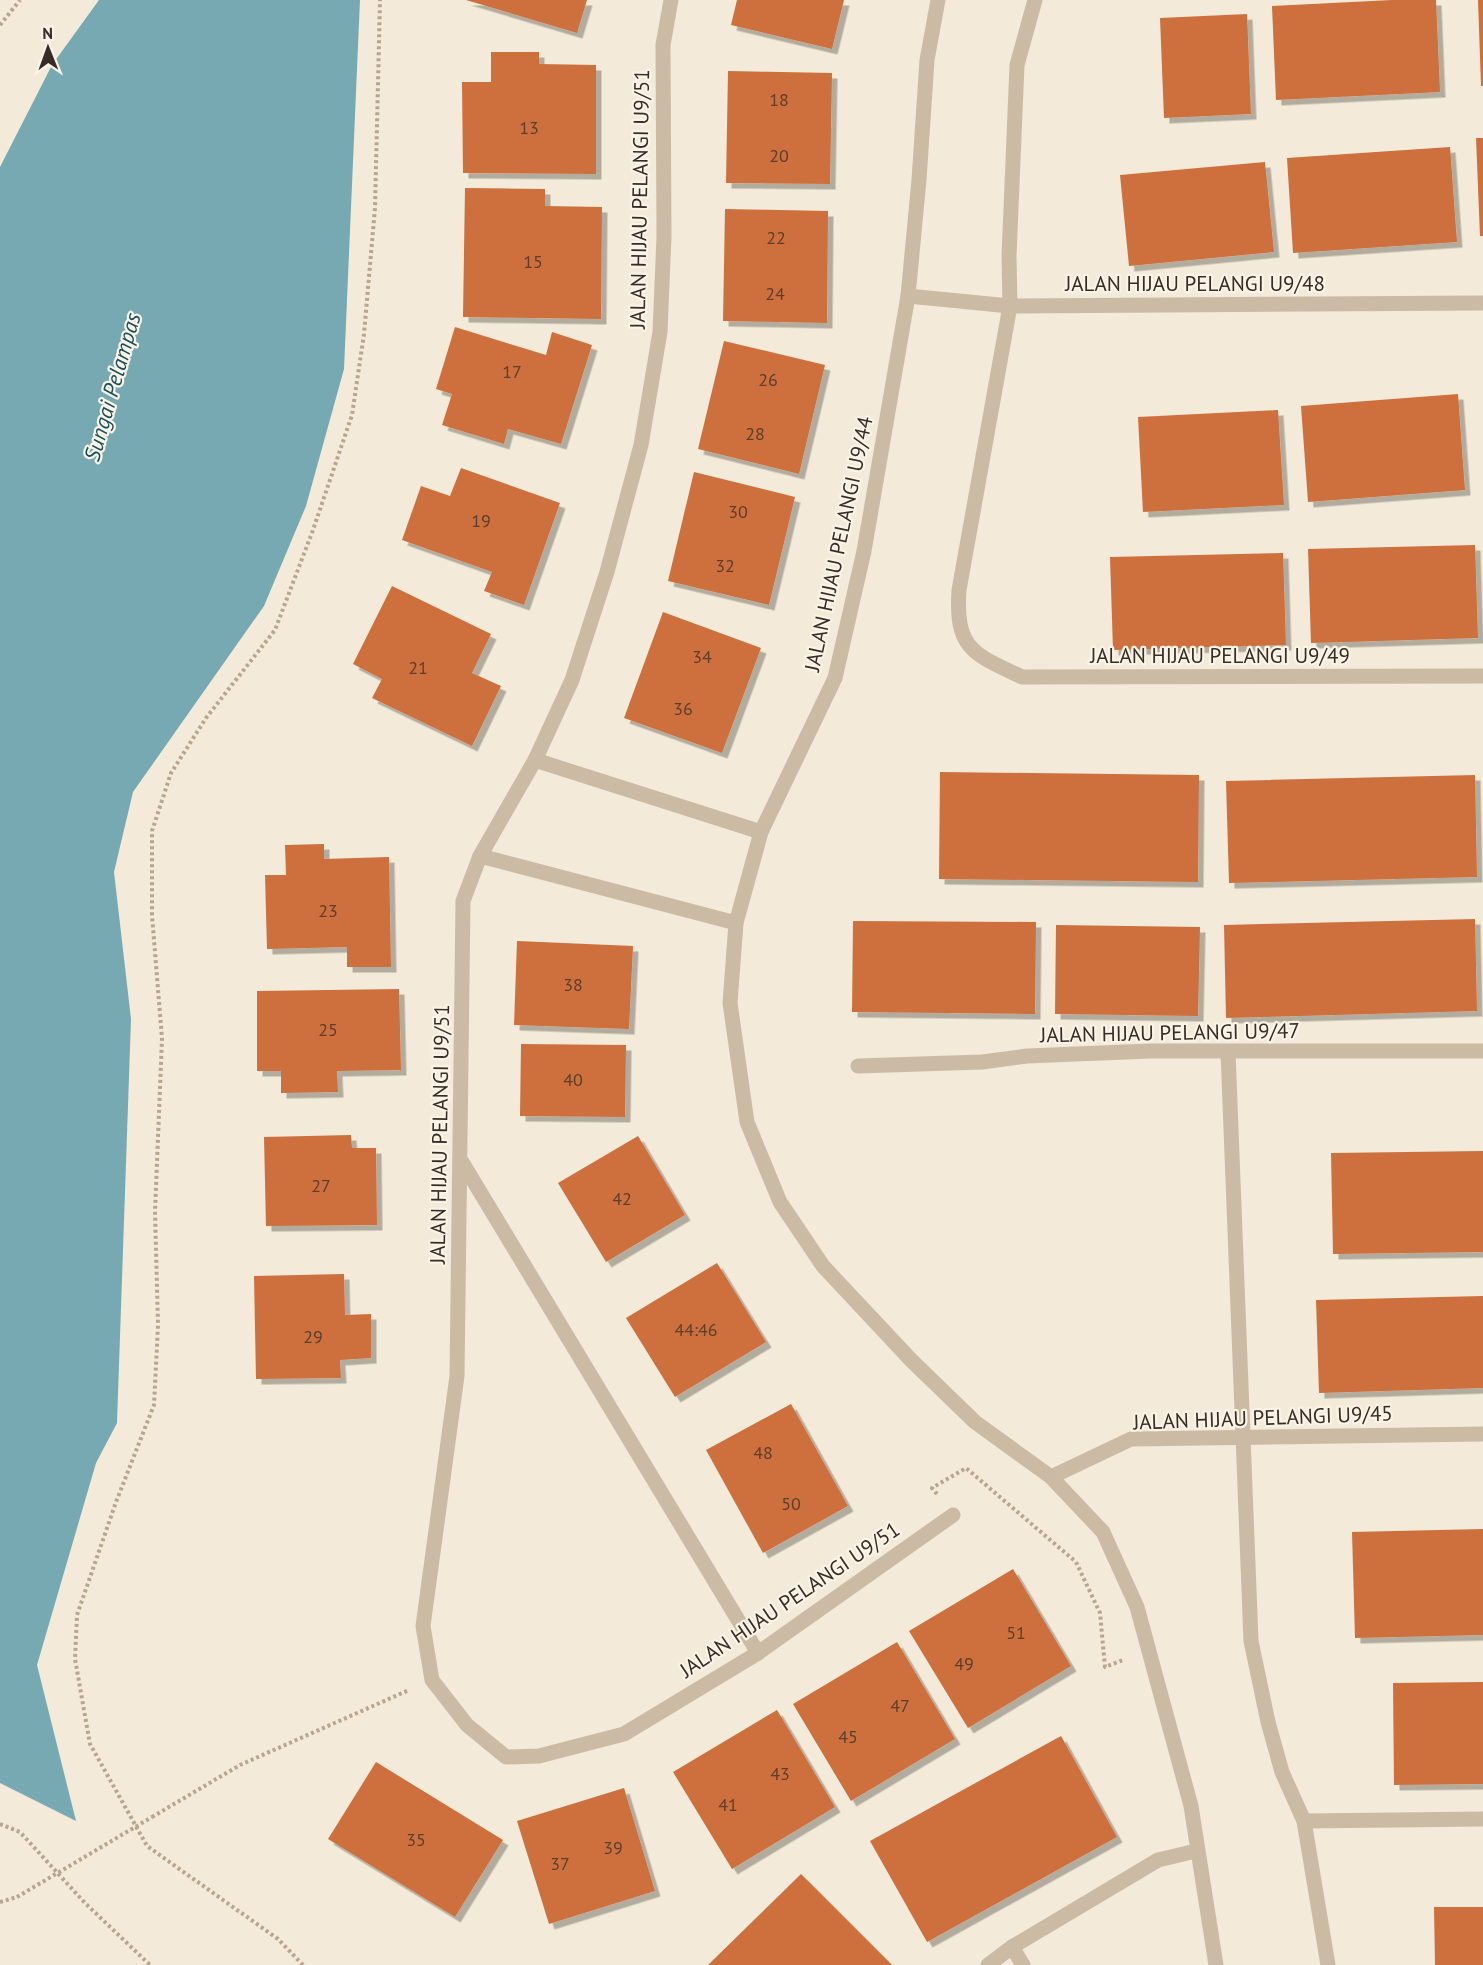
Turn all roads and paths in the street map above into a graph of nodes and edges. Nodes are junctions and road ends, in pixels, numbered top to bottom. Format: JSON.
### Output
{"nodes":[{"id":1,"x":20,"y":0,"type":"edge"},
{"id":2,"x":380,"y":0,"type":"edge"},
{"id":3,"x":671,"y":0,"type":"edge"},
{"id":4,"x":938,"y":0,"type":"edge"},
{"id":5,"x":1035,"y":0,"type":"edge"},
{"id":6,"x":0,"y":25,"type":"edge"},
{"id":7,"x":908,"y":296,"type":"junction"},
{"id":8,"x":1483,"y":303,"type":"edge"},
{"id":9,"x":1010,"y":306,"type":"junction"},
{"id":10,"x":1483,"y":676,"type":"edge"},
{"id":11,"x":535,"y":760,"type":"junction"},
{"id":12,"x":761,"y":832,"type":"junction"},
{"id":13,"x":480,"y":856,"type":"junction"},
{"id":14,"x":736,"y":923,"type":"junction"},
{"id":15,"x":1483,"y":1050,"type":"edge"},
{"id":16,"x":1228,"y":1052,"type":"junction"},
{"id":17,"x":858,"y":1066,"type":"dead end"},
{"id":18,"x":461,"y":1161,"type":"junction"},
{"id":19,"x":1483,"y":1434,"type":"edge"},
{"id":20,"x":1242,"y":1436,"type":"junction"},
{"id":21,"x":1051,"y":1477,"type":"junction"},
{"id":22,"x":953,"y":1515,"type":"joint"},
{"id":23,"x":1149,"y":1650,"type":"junction"},
{"id":24,"x":758,"y":1653,"type":"junction"},
{"id":25,"x":432,"y":1680,"type":"junction"},
{"id":26,"x":1483,"y":1819,"type":"edge"},
{"id":27,"x":1304,"y":1821,"type":"junction"},
{"id":28,"x":0,"y":1824,"type":"edge"},
{"id":29,"x":1197,"y":1851,"type":"junction"},
{"id":30,"x":0,"y":1902,"type":"edge"},
{"id":31,"x":1012,"y":1947,"type":"junction"},
{"id":32,"x":150,"y":1965,"type":"edge"},
{"id":33,"x":303,"y":1965,"type":"edge"},
{"id":34,"x":988,"y":1965,"type":"edge"},
{"id":35,"x":1023,"y":1965,"type":"edge"},
{"id":36,"x":1216,"y":1965,"type":"edge"},
{"id":37,"x":1328,"y":1965,"type":"edge"}],
"edges":[{"from":1,"to":6,"type":"path"},
{"from":2,"to":33,"type":"path"},
{"from":3,"to":11,"type":"street","name":"JALAN HIJAU PELANGI U9/51"},
{"from":4,"to":7,"type":"street","name":"JALAN HIJAU PELANGI U9/44"},
{"from":5,"to":9,"type":"street"},
{"from":7,"to":9,"type":"street","name":"JALAN HIJAU PELANGI U9/48"},
{"from":7,"to":12,"type":"street","name":"JALAN HIJAU PELANGI U9/44"},
{"from":8,"to":9,"type":"street","name":"JALAN HIJAU PELANGI U9/48"},
{"from":9,"to":10,"type":"street","name":"JALAN HIJAU PELANGI U9/49"},
{"from":11,"to":12,"type":"street"},
{"from":11,"to":13,"type":"street","name":"JALAN HIJAU PELANGI U9/51"},
{"from":12,"to":14,"type":"street","name":"JALAN HIJAU PELANGI U9/44"},
{"from":13,"to":14,"type":"street"},
{"from":13,"to":18,"type":"street","name":"JALAN HIJAU PELANGI U9/51"},
{"from":14,"to":21,"type":"street","name":"JALAN HIJAU PELANGI U9/44"},
{"from":15,"to":16,"type":"street","name":"JALAN HIJAU PELANGI U9/47"},
{"from":16,"to":17,"type":"street","name":"JALAN HIJAU PELANGI U9/47"},
{"from":16,"to":20,"type":"street"},
{"from":18,"to":24,"type":"street"},
{"from":18,"to":25,"type":"street","name":"JALAN HIJAU PELANGI U9/51"},
{"from":19,"to":20,"type":"street","name":"JALAN HIJAU PELANGI U9/45"},
{"from":20,"to":21,"type":"street","name":"JALAN HIJAU PELANGI U9/45"},
{"from":20,"to":27,"type":"street"},
{"from":21,"to":23,"type":"street","name":"JALAN HIJAU PELANGI U9/44"},
{"from":22,"to":23,"type":"path"},
{"from":22,"to":24,"type":"street","name":"JALAN HIJAU PELANGI U9/51"},
{"from":23,"to":29,"type":"street","name":"JALAN HIJAU PELANGI U9/44"},
{"from":24,"to":25,"type":"street","name":"JALAN HIJAU PELANGI U9/51"},
{"from":25,"to":30,"type":"path","bridge":true},
{"from":26,"to":27,"type":"street"},
{"from":27,"to":37,"type":"street"},
{"from":28,"to":32,"type":"path"},
{"from":29,"to":31,"type":"street"},
{"from":29,"to":36,"type":"street","name":"JALAN HIJAU PELANGI U9/44"},
{"from":31,"to":34,"type":"street"},
{"from":31,"to":35,"type":"street"}]}
